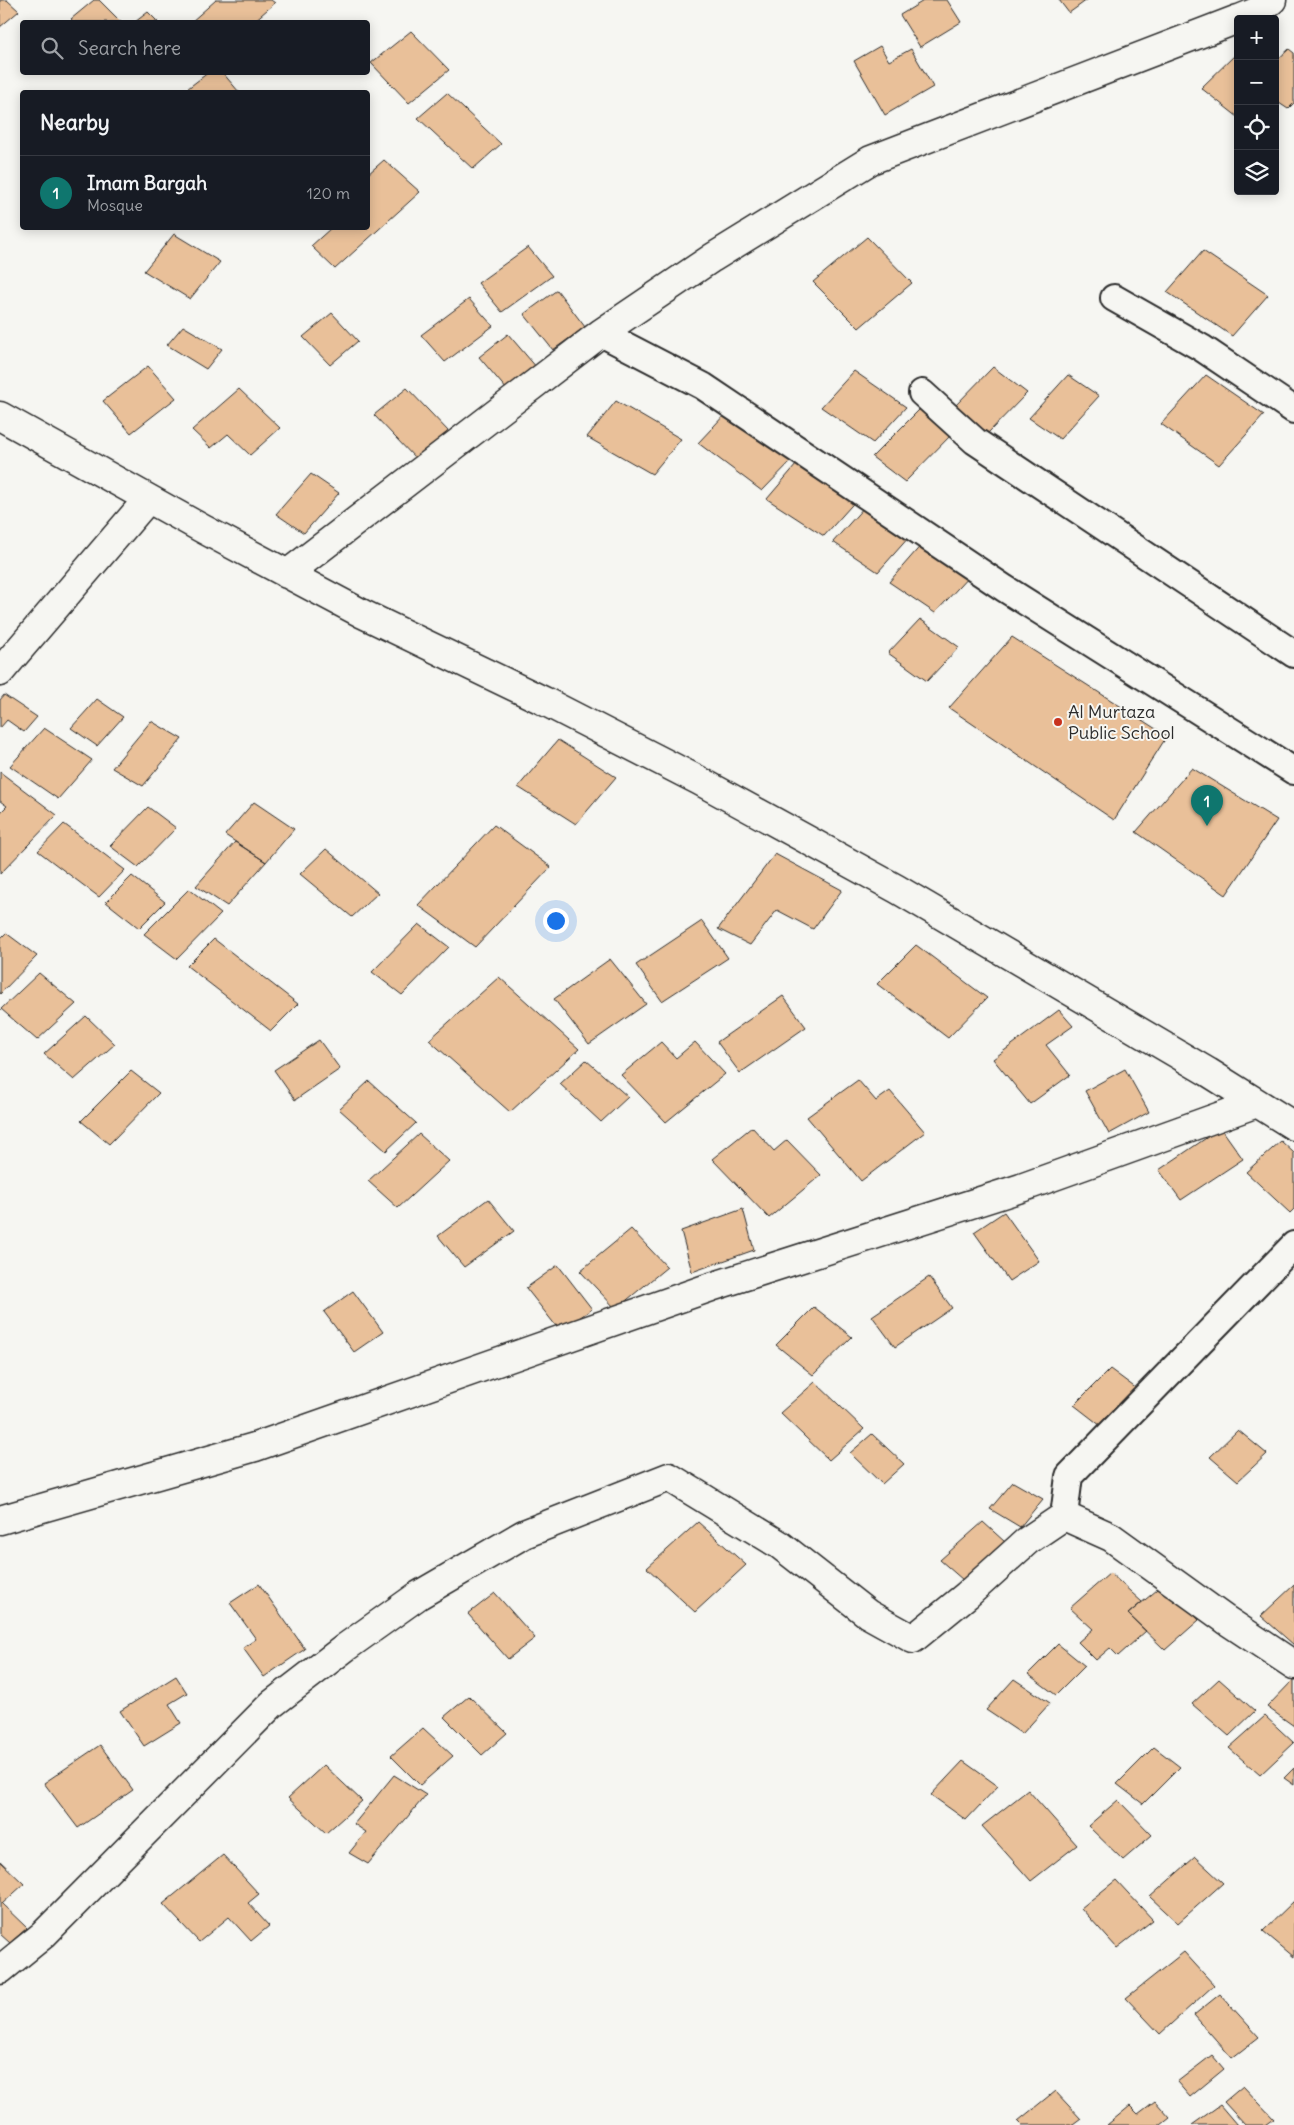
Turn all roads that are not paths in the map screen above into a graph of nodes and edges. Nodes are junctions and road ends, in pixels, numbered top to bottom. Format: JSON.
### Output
{"nodes":[{"id":1,"x":1272,"y":0,"type":"edge"},
{"id":2,"x":1248,"y":15,"type":"edge"},
{"id":3,"x":1234,"y":21,"type":"edge"},
{"id":4,"x":1114,"y":298,"type":"dead end"},
{"id":5,"x":601,"y":333,"type":"junction"},
{"id":6,"x":922,"y":393,"type":"dead end"},
{"id":7,"x":1294,"y":410,"type":"edge"},
{"id":8,"x":0,"y":416,"type":"edge"},
{"id":9,"x":148,"y":499,"type":"junction"},
{"id":10,"x":287,"y":574,"type":"junction"},
{"id":11,"x":1294,"y":654,"type":"edge"},
{"id":12,"x":0,"y":672,"type":"edge"},
{"id":13,"x":1294,"y":771,"type":"edge"},
{"id":14,"x":1257,"y":1103,"type":"junction"},
{"id":15,"x":1294,"y":1126,"type":"edge"},
{"id":16,"x":1294,"y":1245,"type":"edge"},
{"id":17,"x":1064,"y":1516,"type":"junction"},
{"id":18,"x":0,"y":1520,"type":"edge"},
{"id":19,"x":1294,"y":1665,"type":"edge"},
{"id":20,"x":0,"y":1970,"type":"edge"}],
"edges":[{"from":1,"to":2,"type":"street"},
{"from":3,"to":5,"type":"street"},
{"from":4,"to":7,"type":"street"},
{"from":5,"to":10,"type":"street"},
{"from":5,"to":13,"type":"street"},
{"from":6,"to":11,"type":"street"},
{"from":8,"to":9,"type":"street"},
{"from":9,"to":10,"type":"street"},
{"from":9,"to":12,"type":"street"},
{"from":10,"to":14,"type":"street"},
{"from":14,"to":15,"type":"street"},
{"from":14,"to":18,"type":"street"},
{"from":16,"to":17,"type":"street"},
{"from":17,"to":19,"type":"street"},
{"from":17,"to":20,"type":"street"}]}
